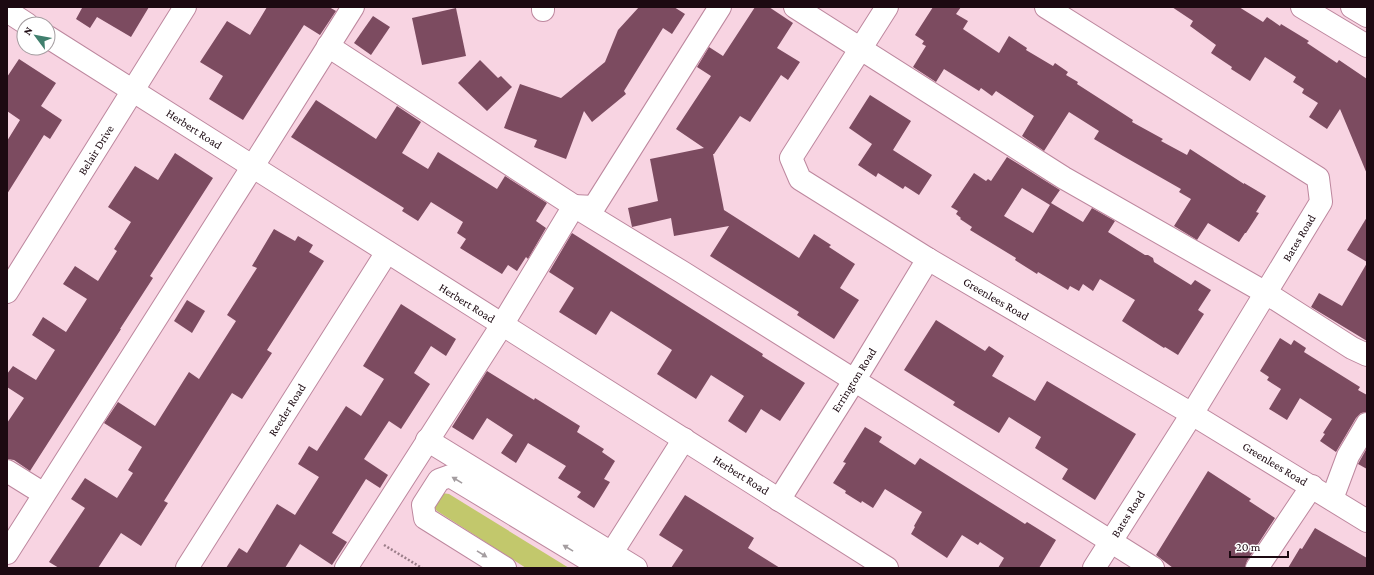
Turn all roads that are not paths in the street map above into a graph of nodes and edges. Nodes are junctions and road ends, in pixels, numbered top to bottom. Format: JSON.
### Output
{"nodes":[{"id":1,"x":185,"y":7,"type":"edge"},
{"id":2,"x":353,"y":7,"type":"edge"},
{"id":3,"x":720,"y":7,"type":"edge"},
{"id":4,"x":795,"y":7,"type":"edge"},
{"id":5,"x":887,"y":7,"type":"edge"},
{"id":6,"x":1046,"y":7,"type":"edge"},
{"id":7,"x":1302,"y":7,"type":"edge"},
{"id":8,"x":1352,"y":7,"type":"edge"},
{"id":9,"x":1367,"y":16,"type":"edge"},
{"id":10,"x":56,"y":42,"type":"edge"},
{"id":11,"x":328,"y":46,"type":"junction"},
{"id":12,"x":1367,"y":46,"type":"edge"},
{"id":13,"x":860,"y":49,"type":"junction"},
{"id":14,"x":133,"y":90,"type":"junction"},
{"id":15,"x":253,"y":166,"type":"junction"},
{"id":16,"x":574,"y":206,"type":"junction"},
{"id":17,"x":387,"y":252,"type":"junction"},
{"id":18,"x":928,"y":259,"type":"junction"},
{"id":19,"x":7,"y":292,"type":"edge"},
{"id":20,"x":1266,"y":293,"type":"junction"},
{"id":21,"x":502,"y":325,"type":"junction"},
{"id":22,"x":1367,"y":355,"type":"edge"},
{"id":23,"x":854,"y":381,"type":"junction"},
{"id":24,"x":1192,"y":414,"type":"junction"},
{"id":25,"x":1367,"y":424,"type":"edge"},
{"id":26,"x":684,"y":439,"type":"junction"},
{"id":27,"x":427,"y":440,"type":"junction"},
{"id":28,"x":7,"y":471,"type":"edge"},
{"id":29,"x":1312,"y":486,"type":"junction"},
{"id":30,"x":44,"y":494,"type":"junction"},
{"id":31,"x":1332,"y":499,"type":"junction"},
{"id":32,"x":779,"y":500,"type":"junction"},
{"id":33,"x":1367,"y":521,"type":"edge"},
{"id":34,"x":1111,"y":541,"type":"junction"},
{"id":35,"x":7,"y":553,"type":"edge"},
{"id":36,"x":605,"y":563,"type":"edge"},
{"id":37,"x":187,"y":568,"type":"edge"},
{"id":38,"x":346,"y":568,"type":"edge"},
{"id":39,"x":505,"y":568,"type":"edge"},
{"id":40,"x":636,"y":568,"type":"edge"},
{"id":41,"x":887,"y":568,"type":"edge"},
{"id":42,"x":1094,"y":568,"type":"edge"},
{"id":43,"x":1153,"y":568,"type":"edge"},
{"id":44,"x":1257,"y":568,"type":"edge"}],
"edges":[{"from":1,"to":14,"type":"street","name":"Belair Drive"},
{"from":2,"to":11,"type":"street"},
{"from":3,"to":16,"type":"street"},
{"from":4,"to":13,"type":"street"},
{"from":5,"to":13,"type":"street","name":"Greenlees Road"},
{"from":6,"to":20,"type":"street","name":"Bates Road"},
{"from":7,"to":12,"type":"street"},
{"from":8,"to":9,"type":"street"},
{"from":10,"to":14,"type":"street","name":"Herbert Road"},
{"from":11,"to":15,"type":"street"},
{"from":11,"to":16,"type":"street"},
{"from":13,"to":18,"type":"street","name":"Greenlees Road"},
{"from":13,"to":20,"type":"street"},
{"from":14,"to":15,"type":"street","name":"Herbert Road"},
{"from":14,"to":19,"type":"street","name":"Belair Drive"},
{"from":15,"to":17,"type":"street","name":"Herbert Road"},
{"from":15,"to":30,"type":"street"},
{"from":16,"to":21,"type":"street"},
{"from":16,"to":23,"type":"street"},
{"from":17,"to":21,"type":"street","name":"Herbert Road"},
{"from":17,"to":37,"type":"street","name":"Reeder Road"},
{"from":18,"to":23,"type":"street","name":"Errington Road"},
{"from":18,"to":24,"type":"street","name":"Greenlees Road"},
{"from":20,"to":22,"type":"street"},
{"from":20,"to":24,"type":"street","name":"Bates Road"},
{"from":21,"to":26,"type":"street","name":"Herbert Road"},
{"from":21,"to":27,"type":"street"},
{"from":23,"to":32,"type":"street","name":"Errington Road"},
{"from":23,"to":34,"type":"street"},
{"from":24,"to":29,"type":"street","name":"Greenlees Road"},
{"from":24,"to":34,"type":"street","name":"Bates Road"},
{"from":25,"to":31,"type":"street"},
{"from":26,"to":32,"type":"street","name":"Herbert Road"},
{"from":26,"to":36,"type":"street"},
{"from":27,"to":36,"type":"street"},
{"from":27,"to":38,"type":"street"},
{"from":28,"to":30,"type":"street"},
{"from":29,"to":31,"type":"street","name":"Greenlees Road"},
{"from":29,"to":44,"type":"street"},
{"from":30,"to":35,"type":"street"},
{"from":31,"to":33,"type":"street","name":"Greenlees Road"},
{"from":32,"to":41,"type":"street","name":"Herbert Road"},
{"from":34,"to":42,"type":"street","name":"Bates Road"},
{"from":34,"to":43,"type":"street"},
{"from":36,"to":39,"type":"street","one_way":true},
{"from":36,"to":40,"type":"street"}]}
